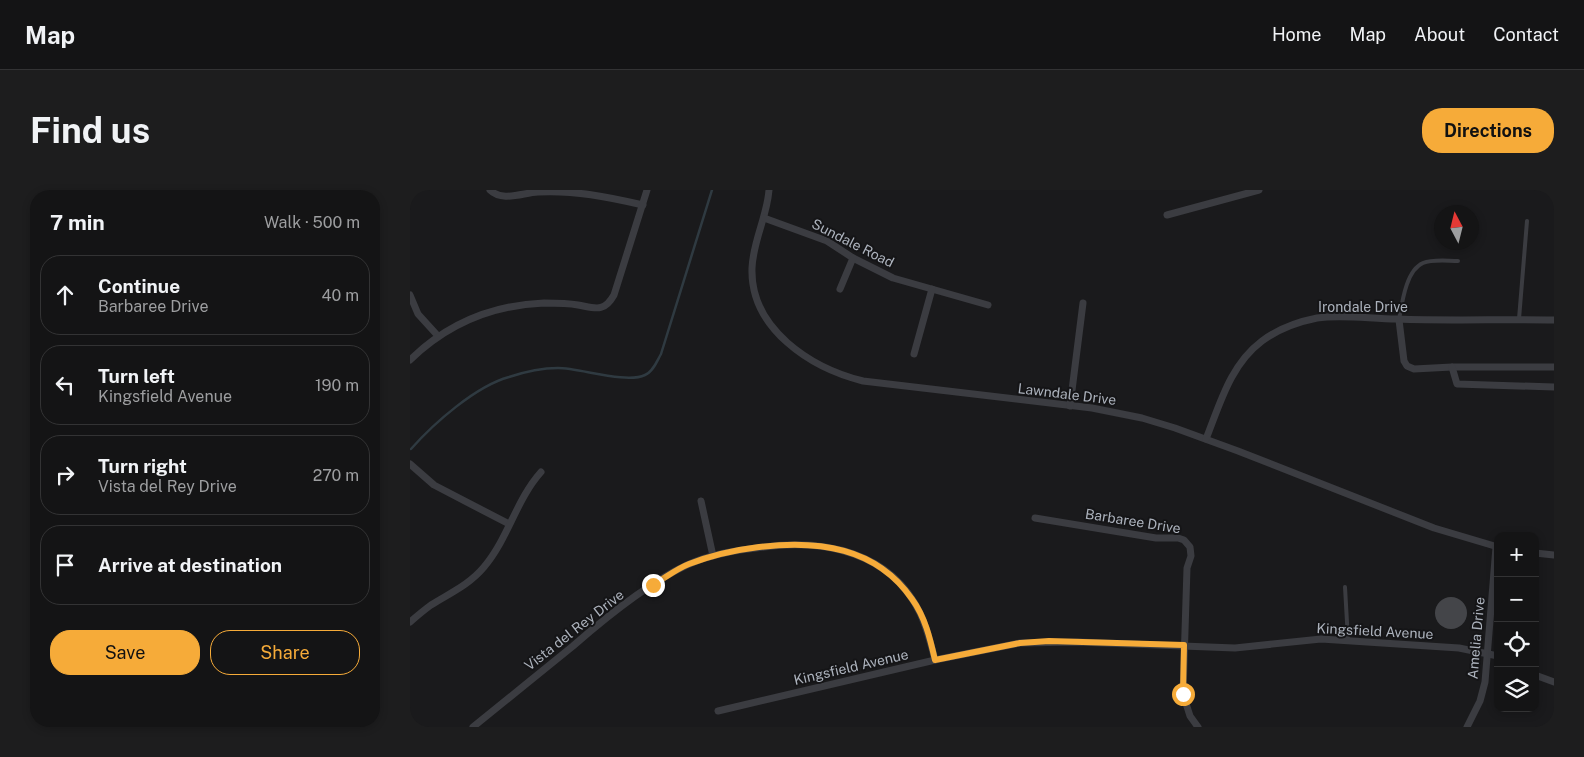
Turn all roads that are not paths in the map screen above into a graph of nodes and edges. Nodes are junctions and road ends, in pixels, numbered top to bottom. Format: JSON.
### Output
{"nodes":[{"id":1,"x":490,"y":190,"type":"edge"},
{"id":2,"x":647,"y":190,"type":"edge"},
{"id":3,"x":770,"y":190,"type":"edge"},
{"id":4,"x":1259,"y":190,"type":"edge"},
{"id":5,"x":643,"y":205,"type":"junction"},
{"id":6,"x":1167,"y":214,"type":"dead end"},
{"id":7,"x":764,"y":218,"type":"junction"},
{"id":8,"x":1527,"y":221,"type":"dead end"},
{"id":9,"x":853,"y":258,"type":"junction"},
{"id":10,"x":1458,"y":261,"type":"dead end"},
{"id":11,"x":840,"y":289,"type":"dead end"},
{"id":12,"x":932,"y":289,"type":"junction"},
{"id":13,"x":410,"y":295,"type":"edge"},
{"id":14,"x":1083,"y":302,"type":"dead end"},
{"id":15,"x":988,"y":305,"type":"dead end"},
{"id":16,"x":1519,"y":319,"type":"junction"},
{"id":17,"x":1399,"y":320,"type":"junction"},
{"id":18,"x":1554,"y":320,"type":"edge"},
{"id":19,"x":438,"y":336,"type":"junction"},
{"id":20,"x":914,"y":354,"type":"dead end"},
{"id":21,"x":410,"y":360,"type":"edge"},
{"id":22,"x":1452,"y":367,"type":"junction"},
{"id":23,"x":1554,"y":367,"type":"edge"},
{"id":24,"x":1554,"y":387,"type":"edge"},
{"id":25,"x":1070,"y":406,"type":"junction"},
{"id":26,"x":1206,"y":439,"type":"junction"},
{"id":27,"x":410,"y":464,"type":"edge"},
{"id":28,"x":541,"y":472,"type":"dead end"},
{"id":29,"x":701,"y":501,"type":"dead end"},
{"id":30,"x":1034,"y":518,"type":"dead end"},
{"id":31,"x":509,"y":524,"type":"junction"},
{"id":32,"x":1494,"y":546,"type":"edge"},
{"id":33,"x":1539,"y":554,"type":"edge"},
{"id":34,"x":713,"y":556,"type":"junction"},
{"id":35,"x":1554,"y":556,"type":"edge"},
{"id":36,"x":1494,"y":577,"type":"edge"},
{"id":37,"x":1345,"y":587,"type":"dead end"},
{"id":38,"x":410,"y":622,"type":"edge"},
{"id":39,"x":1348,"y":640,"type":"junction"},
{"id":40,"x":1184,"y":645,"type":"junction"},
{"id":41,"x":1488,"y":654,"type":"junction"},
{"id":42,"x":1494,"y":655,"type":"edge"},
{"id":43,"x":935,"y":660,"type":"junction"},
{"id":44,"x":1539,"y":676,"type":"edge"},
{"id":45,"x":1554,"y":682,"type":"edge"},
{"id":46,"x":718,"y":711,"type":"dead end"},
{"id":47,"x":473,"y":727,"type":"edge"},
{"id":48,"x":1198,"y":727,"type":"edge"},
{"id":49,"x":1467,"y":727,"type":"edge"}],
"edges":[{"from":1,"to":5,"type":"street"},
{"from":2,"to":5,"type":"street"},
{"from":3,"to":7,"type":"street","name":"Lawndale Drive"},
{"from":4,"to":6,"type":"street"},
{"from":5,"to":19,"type":"street"},
{"from":7,"to":9,"type":"street","name":"Sundale Road"},
{"from":7,"to":25,"type":"street","name":"Lawndale Drive"},
{"from":8,"to":16,"type":"lane"},
{"from":9,"to":11,"type":"street"},
{"from":9,"to":12,"type":"street","name":"Sundale Road"},
{"from":10,"to":17,"type":"lane"},
{"from":12,"to":15,"type":"street","name":"Sundale Road"},
{"from":12,"to":20,"type":"street"},
{"from":13,"to":19,"type":"street"},
{"from":14,"to":25,"type":"street"},
{"from":16,"to":17,"type":"street","name":"Irondale Drive"},
{"from":16,"to":18,"type":"street","name":"Irondale Drive"},
{"from":17,"to":22,"type":"street"},
{"from":17,"to":26,"type":"street","name":"Irondale Drive"},
{"from":19,"to":21,"type":"street"},
{"from":22,"to":23,"type":"street"},
{"from":22,"to":24,"type":"street"},
{"from":25,"to":26,"type":"street","name":"Lawndale Drive"},
{"from":26,"to":32,"type":"street","name":"Lawndale Drive"},
{"from":27,"to":31,"type":"street"},
{"from":28,"to":31,"type":"street"},
{"from":29,"to":34,"type":"street"},
{"from":30,"to":40,"type":"street","name":"Barbaree Drive"},
{"from":31,"to":38,"type":"street"},
{"from":33,"to":35,"type":"street"},
{"from":34,"to":43,"type":"street","name":"Vista del Rey Drive"},
{"from":34,"to":47,"type":"street","name":"Vista del Rey Drive"},
{"from":36,"to":41,"type":"street","name":"Amelia Drive"},
{"from":37,"to":39,"type":"lane"},
{"from":39,"to":40,"type":"street","name":"Kingsfield Avenue"},
{"from":39,"to":41,"type":"street","name":"Kingsfield Avenue"},
{"from":40,"to":43,"type":"street","name":"Kingsfield Avenue"},
{"from":40,"to":48,"type":"street","name":"Barbaree Drive"},
{"from":41,"to":42,"type":"street","name":"Kingsfield Avenue"},
{"from":41,"to":49,"type":"street","name":"Amelia Drive"},
{"from":43,"to":46,"type":"street","name":"Kingsfield Avenue"},
{"from":44,"to":45,"type":"street"}]}
